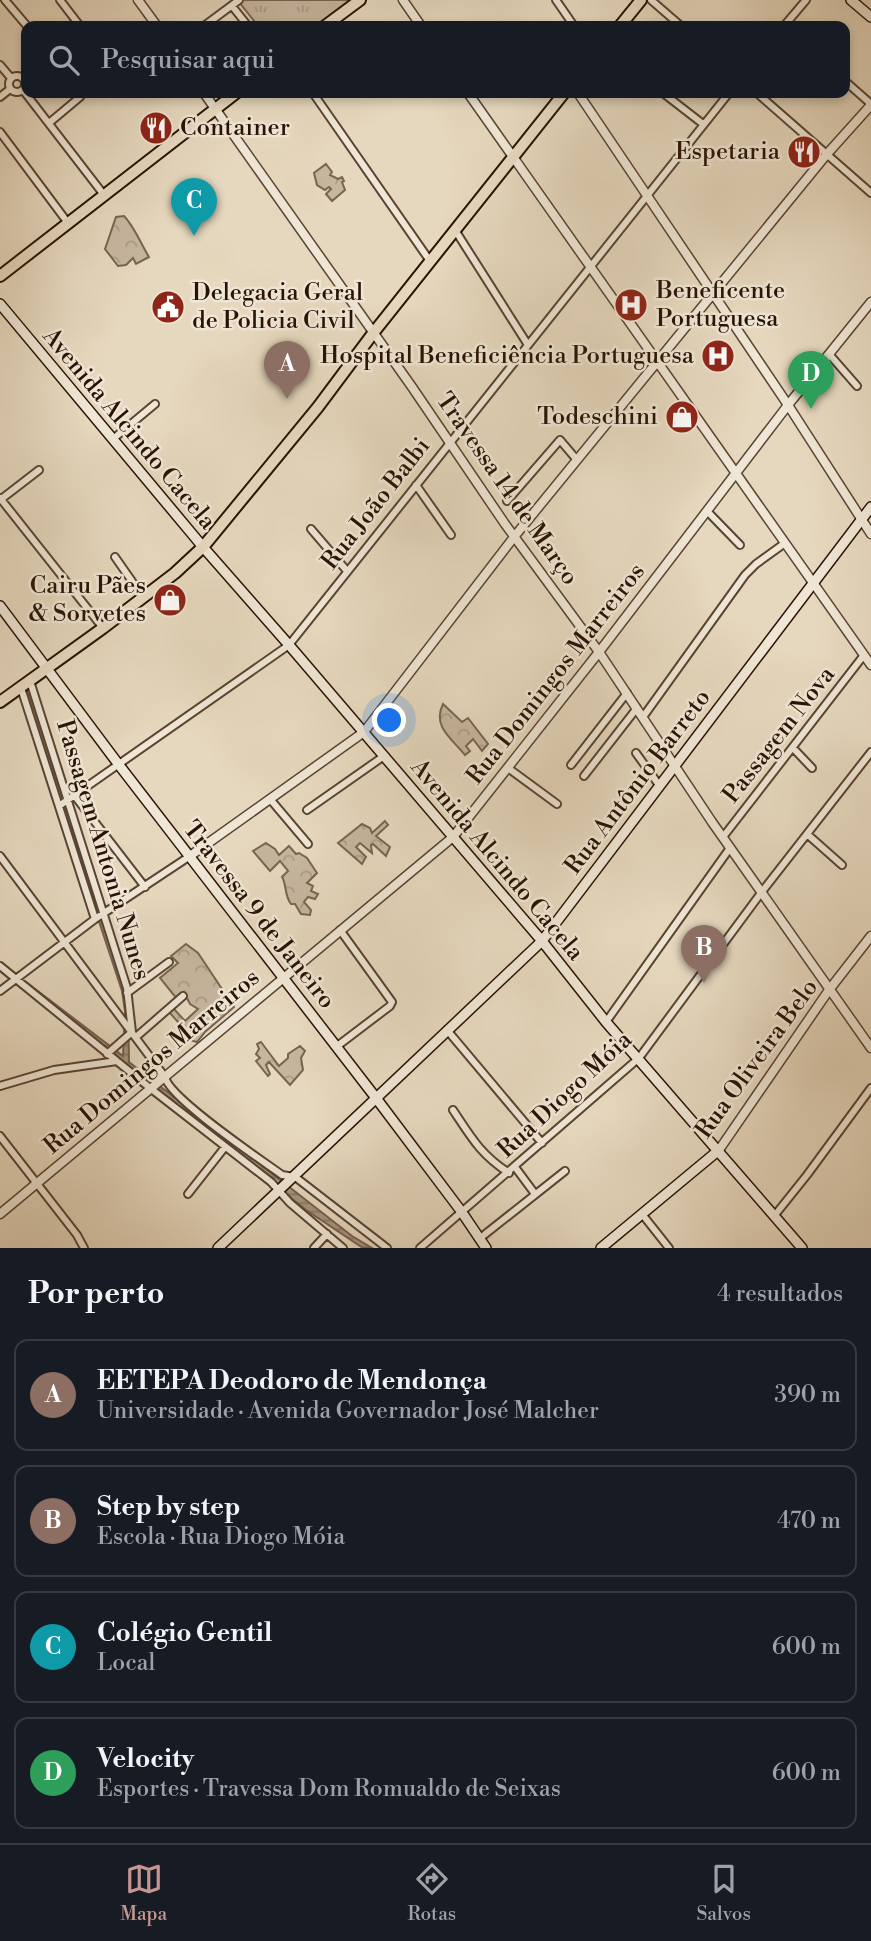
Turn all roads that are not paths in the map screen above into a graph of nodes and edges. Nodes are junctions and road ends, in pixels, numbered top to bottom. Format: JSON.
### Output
{"nodes":[{"id":1,"x":5,"y":0,"type":"edge"},
{"id":2,"x":60,"y":0,"type":"edge"},
{"id":3,"x":138,"y":0,"type":"edge"},
{"id":4,"x":239,"y":0,"type":"edge"},
{"id":5,"x":360,"y":0,"type":"edge"},
{"id":6,"x":402,"y":0,"type":"edge"},
{"id":7,"x":556,"y":0,"type":"edge"},
{"id":8,"x":642,"y":0,"type":"edge"},
{"id":9,"x":651,"y":0,"type":"edge"},
{"id":10,"x":806,"y":0,"type":"edge"},
{"id":11,"x":851,"y":0,"type":"edge"},
{"id":12,"x":232,"y":6,"type":"junction"},
{"id":13,"x":871,"y":18,"type":"edge"},
{"id":14,"x":23,"y":21,"type":"edge"},
{"id":15,"x":76,"y":21,"type":"edge"},
{"id":16,"x":153,"y":21,"type":"edge"},
{"id":17,"x":211,"y":21,"type":"edge"},
{"id":18,"x":244,"y":21,"type":"edge"},
{"id":19,"x":331,"y":21,"type":"edge"},
{"id":20,"x":417,"y":21,"type":"edge"},
{"id":21,"x":571,"y":21,"type":"edge"},
{"id":22,"x":624,"y":21,"type":"edge"},
{"id":23,"x":675,"y":21,"type":"edge"},
{"id":24,"x":788,"y":21,"type":"edge"},
{"id":25,"x":0,"y":65,"type":"edge"},
{"id":26,"x":21,"y":75,"type":"edge"},
{"id":27,"x":11,"y":78,"type":"junction"},
{"id":28,"x":850,"y":86,"type":"edge"},
{"id":29,"x":10,"y":89,"type":"junction"},
{"id":30,"x":21,"y":90,"type":"edge"},
{"id":31,"x":0,"y":97,"type":"edge"},
{"id":32,"x":29,"y":98,"type":"edge"},
{"id":33,"x":78,"y":98,"type":"edge"},
{"id":34,"x":208,"y":98,"type":"edge"},
{"id":35,"x":229,"y":98,"type":"edge"},
{"id":36,"x":316,"y":98,"type":"edge"},
{"id":37,"x":471,"y":98,"type":"edge"},
{"id":38,"x":560,"y":98,"type":"edge"},
{"id":39,"x":581,"y":98,"type":"edge"},
{"id":40,"x":669,"y":98,"type":"edge"},
{"id":41,"x":725,"y":98,"type":"edge"},
{"id":42,"x":763,"y":98,"type":"edge"},
{"id":43,"x":215,"y":108,"type":"junction"},
{"id":44,"x":870,"y":108,"type":"edge"},
{"id":45,"x":49,"y":123,"type":"junction"},
{"id":46,"x":703,"y":124,"type":"junction"},
{"id":47,"x":0,"y":132,"type":"edge"},
{"id":48,"x":828,"y":154,"type":"junction"},
{"id":49,"x":512,"y":156,"type":"junction"},
{"id":50,"x":871,"y":192,"type":"edge"},
{"id":51,"x":104,"y":195,"type":"junction"},
{"id":52,"x":647,"y":195,"type":"junction"},
{"id":53,"x":68,"y":223,"type":"junction"},
{"id":54,"x":455,"y":230,"type":"junction"},
{"id":55,"x":430,"y":261,"type":"junction"},
{"id":56,"x":590,"y":267,"type":"junction"},
{"id":57,"x":0,"y":276,"type":"edge"},
{"id":58,"x":713,"y":293,"type":"junction"},
{"id":59,"x":871,"y":302,"type":"edge"},
{"id":60,"x":0,"y":304,"type":"edge"},
{"id":61,"x":374,"y":332,"type":"junction"},
{"id":62,"x":528,"y":345,"type":"junction"},
{"id":63,"x":829,"y":354,"type":"junction"},
{"id":64,"x":657,"y":362,"type":"junction"},
{"id":65,"x":857,"y":386,"type":"dead end"},
{"id":66,"x":155,"y":404,"type":"dead end"},
{"id":67,"x":788,"y":405,"type":"junction"},
{"id":68,"x":113,"y":439,"type":"junction"},
{"id":69,"x":449,"y":443,"type":"junction"},
{"id":70,"x":577,"y":460,"type":"junction"},
{"id":71,"x":39,"y":470,"type":"dead end"},
{"id":72,"x":735,"y":474,"type":"junction"},
{"id":73,"x":416,"y":485,"type":"junction"},
{"id":74,"x":0,"y":499,"type":"edge"},
{"id":75,"x":507,"y":501,"type":"dead end"},
{"id":76,"x":871,"y":507,"type":"edge"},
{"id":77,"x":707,"y":511,"type":"junction"},
{"id":78,"x":861,"y":520,"type":"junction"},
{"id":79,"x":311,"y":529,"type":"dead end"},
{"id":80,"x":871,"y":534,"type":"edge"},
{"id":81,"x":451,"y":535,"type":"dead end"},
{"id":82,"x":514,"y":537,"type":"junction"},
{"id":83,"x":785,"y":544,"type":"junction"},
{"id":84,"x":740,"y":545,"type":"dead end"},
{"id":85,"x":203,"y":547,"type":"junction"},
{"id":86,"x":115,"y":558,"type":"dead end"},
{"id":87,"x":348,"y":572,"type":"junction"},
{"id":88,"x":814,"y":583,"type":"junction"},
{"id":89,"x":143,"y":597,"type":"junction"},
{"id":90,"x":0,"y":607,"type":"edge"},
{"id":91,"x":103,"y":628,"type":"junction"},
{"id":92,"x":289,"y":645,"type":"junction"},
{"id":93,"x":599,"y":652,"type":"junction"},
{"id":94,"x":864,"y":655,"type":"junction"},
{"id":95,"x":871,"y":665,"type":"edge"},
{"id":96,"x":47,"y":670,"type":"junction"},
{"id":97,"x":26,"y":685,"type":"junction"},
{"id":98,"x":627,"y":693,"type":"junction"},
{"id":99,"x":0,"y":702,"type":"edge"},
{"id":100,"x":637,"y":708,"type":"junction"},
{"id":101,"x":643,"y":717,"type":"junction"},
{"id":102,"x":364,"y":732,"type":"junction"},
{"id":103,"x":793,"y":748,"type":"junction"},
{"id":104,"x":871,"y":752,"type":"edge"},
{"id":105,"x":636,"y":753,"type":"dead end"},
{"id":106,"x":384,"y":756,"type":"junction"},
{"id":107,"x":119,"y":765,"type":"junction"},
{"id":108,"x":571,"y":765,"type":"dead end"},
{"id":109,"x":675,"y":765,"type":"junction"},
{"id":110,"x":508,"y":768,"type":"junction"},
{"id":111,"x":813,"y":768,"type":"dead end"},
{"id":112,"x":584,"y":776,"type":"dead end"},
{"id":113,"x":659,"y":785,"type":"junction"},
{"id":114,"x":270,"y":799,"type":"junction"},
{"id":115,"x":65,"y":801,"type":"junction"},
{"id":116,"x":557,"y":804,"type":"dead end"},
{"id":117,"x":307,"y":810,"type":"dead end"},
{"id":118,"x":807,"y":834,"type":"junction"},
{"id":119,"x":453,"y":837,"type":"junction"},
{"id":120,"x":723,"y":837,"type":"junction"},
{"id":121,"x":308,"y":844,"type":"dead end"},
{"id":122,"x":730,"y":848,"type":"junction"},
{"id":123,"x":0,"y":856,"type":"edge"},
{"id":124,"x":190,"y":856,"type":"junction"},
{"id":125,"x":842,"y":865,"type":"dead end"},
{"id":126,"x":145,"y":887,"type":"junction"},
{"id":127,"x":761,"y":893,"type":"junction"},
{"id":128,"x":104,"y":914,"type":"junction"},
{"id":129,"x":95,"y":919,"type":"junction"},
{"id":130,"x":340,"y":930,"type":"junction"},
{"id":131,"x":871,"y":936,"type":"edge"},
{"id":132,"x":541,"y":941,"type":"junction"},
{"id":133,"x":63,"y":942,"type":"junction"},
{"id":134,"x":169,"y":962,"type":"dead end"},
{"id":135,"x":0,"y":966,"type":"edge"},
{"id":136,"x":16,"y":978,"type":"junction"},
{"id":137,"x":283,"y":978,"type":"junction"},
{"id":138,"x":830,"y":990,"type":"junction"},
{"id":139,"x":0,"y":991,"type":"edge"},
{"id":140,"x":127,"y":993,"type":"junction"},
{"id":141,"x":183,"y":996,"type":"dead end"},
{"id":142,"x":606,"y":1022,"type":"junction"},
{"id":143,"x":447,"y":1030,"type":"junction"},
{"id":144,"x":130,"y":1034,"type":"junction"},
{"id":145,"x":336,"y":1047,"type":"junction"},
{"id":146,"x":871,"y":1048,"type":"edge"},
{"id":147,"x":110,"y":1051,"type":"junction"},
{"id":148,"x":639,"y":1058,"type":"junction"},
{"id":149,"x":117,"y":1061,"type":"junction"},
{"id":150,"x":164,"y":1078,"type":"junction"},
{"id":151,"x":0,"y":1086,"type":"edge"},
{"id":152,"x":150,"y":1088,"type":"junction"},
{"id":153,"x":871,"y":1088,"type":"edge"},
{"id":154,"x":376,"y":1098,"type":"junction"},
{"id":155,"x":453,"y":1110,"type":"dead end"},
{"id":156,"x":0,"y":1136,"type":"edge"},
{"id":157,"x":542,"y":1143,"type":"junction"},
{"id":158,"x":225,"y":1146,"type":"junction"},
{"id":159,"x":719,"y":1150,"type":"junction"},
{"id":160,"x":512,"y":1170,"type":"junction"},
{"id":161,"x":565,"y":1171,"type":"dead end"},
{"id":162,"x":294,"y":1177,"type":"junction"},
{"id":163,"x":36,"y":1183,"type":"junction"},
{"id":164,"x":279,"y":1190,"type":"junction"},
{"id":165,"x":188,"y":1194,"type":"dead end"},
{"id":166,"x":535,"y":1194,"type":"junction"},
{"id":167,"x":461,"y":1212,"type":"junction"},
{"id":168,"x":0,"y":1214,"type":"edge"},
{"id":169,"x":642,"y":1214,"type":"junction"},
{"id":170,"x":775,"y":1215,"type":"junction"},
{"id":171,"x":327,"y":1234,"type":"junction"},
{"id":172,"x":479,"y":1239,"type":"junction"},
{"id":173,"x":84,"y":1248,"type":"edge"},
{"id":174,"x":218,"y":1248,"type":"edge"},
{"id":175,"x":314,"y":1248,"type":"edge"},
{"id":176,"x":343,"y":1248,"type":"edge"},
{"id":177,"x":387,"y":1248,"type":"edge"},
{"id":178,"x":420,"y":1248,"type":"edge"},
{"id":179,"x":486,"y":1248,"type":"edge"},
{"id":180,"x":601,"y":1248,"type":"edge"},
{"id":181,"x":669,"y":1248,"type":"edge"},
{"id":182,"x":802,"y":1248,"type":"edge"}],
"edges":[{"from":1,"to":14,"type":"street"},
{"from":2,"to":15,"type":"street"},
{"from":3,"to":16,"type":"street"},
{"from":4,"to":12,"type":"street"},
{"from":5,"to":19,"type":"main road"},
{"from":6,"to":20,"type":"street"},
{"from":7,"to":21,"type":"street"},
{"from":8,"to":22,"type":"main road"},
{"from":9,"to":23,"type":"street"},
{"from":10,"to":24,"type":"street"},
{"from":11,"to":13,"type":"main road"},
{"from":12,"to":17,"type":"street"},
{"from":12,"to":18,"type":"street"},
{"from":25,"to":27,"type":"street"},
{"from":26,"to":27,"type":"street"},
{"from":27,"to":29,"type":"street"},
{"from":28,"to":44,"type":"street"},
{"from":29,"to":30,"type":"street"},
{"from":29,"to":31,"type":"street"},
{"from":32,"to":45,"type":"street"},
{"from":33,"to":45,"type":"street"},
{"from":34,"to":43,"type":"street","name":"Travessa 14 de Março"},
{"from":35,"to":43,"type":"main road"},
{"from":36,"to":55,"type":"street"},
{"from":37,"to":49,"type":"street"},
{"from":38,"to":49,"type":"main road"},
{"from":39,"to":52,"type":"street"},
{"from":40,"to":46,"type":"street"},
{"from":41,"to":46,"type":"street","name":"Rua João Balbi"},
{"from":42,"to":48,"type":"street"},
{"from":43,"to":51,"type":"main road"},
{"from":43,"to":61,"type":"street","name":"Travessa 14 de Março"},
{"from":44,"to":48,"type":"street"},
{"from":45,"to":51,"type":"street"},
{"from":46,"to":52,"type":"street","name":"Rua João Balbi"},
{"from":47,"to":53,"type":"street"},
{"from":48,"to":50,"type":"street"},
{"from":48,"to":58,"type":"street"},
{"from":49,"to":54,"type":"main road"},
{"from":49,"to":56,"type":"street"},
{"from":51,"to":53,"type":"main road"},
{"from":52,"to":56,"type":"street","name":"Rua João Balbi"},
{"from":52,"to":58,"type":"street"},
{"from":53,"to":57,"type":"main road"},
{"from":54,"to":55,"type":"main road"},
{"from":54,"to":62,"type":"street"},
{"from":55,"to":61,"type":"main road"},
{"from":56,"to":62,"type":"street","name":"Rua João Balbi"},
{"from":56,"to":64,"type":"street"},
{"from":58,"to":64,"type":"street"},
{"from":58,"to":67,"type":"street"},
{"from":59,"to":63,"type":"street","name":"Rua Domingos Marreiros"},
{"from":60,"to":68,"type":"main road","name":"Avenida Alcindo Cacela"},
{"from":61,"to":69,"type":"street","name":"Travessa 14 de Março"},
{"from":61,"to":85,"type":"main road"},
{"from":62,"to":69,"type":"street","name":"Rua João Balbi"},
{"from":63,"to":65,"type":"street"},
{"from":63,"to":67,"type":"street","name":"Rua Domingos Marreiros"},
{"from":64,"to":70,"type":"street"},
{"from":64,"to":72,"type":"street"},
{"from":66,"to":68,"type":"street"},
{"from":67,"to":72,"type":"street","name":"Rua Domingos Marreiros"},
{"from":67,"to":78,"type":"street"},
{"from":68,"to":85,"type":"main road","name":"Avenida Alcindo Cacela"},
{"from":69,"to":73,"type":"street","name":"Rua João Balbi"},
{"from":69,"to":82,"type":"street","name":"Travessa 14 de Março"},
{"from":70,"to":75,"type":"street"},
{"from":70,"to":82,"type":"street"},
{"from":71,"to":74,"type":"street"},
{"from":72,"to":77,"type":"street","name":"Rua Domingos Marreiros"},
{"from":72,"to":83,"type":"street"},
{"from":73,"to":81,"type":"street"},
{"from":73,"to":87,"type":"street","name":"Rua João Balbi"},
{"from":74,"to":91,"type":"street"},
{"from":76,"to":78,"type":"main road","name":"Rua Antônio Barreto"},
{"from":77,"to":84,"type":"street"},
{"from":77,"to":93,"type":"street","name":"Rua Domingos Marreiros"},
{"from":78,"to":80,"type":"street"},
{"from":78,"to":88,"type":"main road","name":"Rua Antônio Barreto"},
{"from":79,"to":87,"type":"street"},
{"from":82,"to":93,"type":"street","name":"Travessa 14 de Março"},
{"from":82,"to":102,"type":"street"},
{"from":83,"to":88,"type":"street"},
{"from":83,"to":101,"type":"street"},
{"from":85,"to":89,"type":"main road"},
{"from":85,"to":92,"type":"main road","name":"Avenida Alcindo Cacela"},
{"from":86,"to":89,"type":"street"},
{"from":87,"to":92,"type":"street","name":"Rua João Balbi"},
{"from":88,"to":94,"type":"street"},
{"from":88,"to":109,"type":"main road","name":"Rua Antônio Barreto"},
{"from":89,"to":91,"type":"main road"},
{"from":90,"to":96,"type":"main road","name":"Travessa 9 de Janeiro"},
{"from":91,"to":96,"type":"main road"},
{"from":92,"to":102,"type":"main road","name":"Avenida Alcindo Cacela"},
{"from":92,"to":107,"type":"street","name":"Rua João Balbi"},
{"from":93,"to":98,"type":"street","name":"Travessa 14 de Março"},
{"from":93,"to":110,"type":"street","name":"Rua Domingos Marreiros"},
{"from":94,"to":95,"type":"street"},
{"from":94,"to":103,"type":"street","name":"Passagem Nova"},
{"from":96,"to":97,"type":"main road"},
{"from":96,"to":107,"type":"main road","name":"Travessa 9 de Janeiro"},
{"from":97,"to":99,"type":"main road"},
{"from":97,"to":115,"type":"street"},
{"from":97,"to":115,"type":"street","name":"Passagem Antonia Nunes"},
{"from":98,"to":100,"type":"street","name":"Travessa 14 de Março"},
{"from":98,"to":108,"type":"street"},
{"from":100,"to":101,"type":"street","name":"Travessa 14 de Março"},
{"from":100,"to":112,"type":"street"},
{"from":101,"to":109,"type":"street","name":"Travessa 14 de Março"},
{"from":102,"to":106,"type":"main road","name":"Avenida Alcindo Cacela"},
{"from":102,"to":114,"type":"street"},
{"from":103,"to":111,"type":"street"},
{"from":103,"to":120,"type":"street","name":"Passagem Nova"},
{"from":104,"to":118,"type":"street","name":"Rua Diogo Móia"},
{"from":105,"to":113,"type":"street"},
{"from":106,"to":117,"type":"street"},
{"from":106,"to":119,"type":"main road","name":"Avenida Alcindo Cacela"},
{"from":107,"to":115,"type":"street","name":"Rua João Balbi"},
{"from":107,"to":124,"type":"main road","name":"Travessa 9 de Janeiro"},
{"from":109,"to":113,"type":"main road","name":"Rua Antônio Barreto"},
{"from":109,"to":120,"type":"street","name":"Travessa 14 de Março"},
{"from":110,"to":116,"type":"street"},
{"from":110,"to":119,"type":"street","name":"Rua Domingos Marreiros"},
{"from":113,"to":132,"type":"main road","name":"Rua Antônio Barreto"},
{"from":114,"to":121,"type":"street"},
{"from":114,"to":124,"type":"street"},
{"from":115,"to":126,"type":"street"},
{"from":115,"to":128,"type":"street","name":"Passagem Antonia Nunes"},
{"from":115,"to":129,"type":"street"},
{"from":118,"to":125,"type":"street"},
{"from":118,"to":127,"type":"street","name":"Rua Diogo Móia"},
{"from":119,"to":130,"type":"street","name":"Rua Domingos Marreiros"},
{"from":119,"to":132,"type":"main road","name":"Avenida Alcindo Cacela"},
{"from":120,"to":122,"type":"street","name":"Travessa 14 de Março"},
{"from":122,"to":127,"type":"street","name":"Travessa 14 de Março"},
{"from":122,"to":142,"type":"street"},
{"from":123,"to":133,"type":"street"},
{"from":124,"to":126,"type":"street"},
{"from":124,"to":137,"type":"main road","name":"Travessa 9 de Janeiro"},
{"from":126,"to":128,"type":"street"},
{"from":127,"to":138,"type":"street","name":"Travessa 14 de Março"},
{"from":127,"to":148,"type":"street","name":"Rua Diogo Móia"},
{"from":128,"to":129,"type":"street"},
{"from":128,"to":140,"type":"street","name":"Passagem Antonia Nunes"},
{"from":129,"to":133,"type":"street"},
{"from":130,"to":137,"type":"street","name":"Rua Domingos Marreiros"},
{"from":130,"to":145,"type":"street"},
{"from":131,"to":138,"type":"street","name":"Rua Oliveira Belo"},
{"from":132,"to":142,"type":"main road","name":"Avenida Alcindo Cacela"},
{"from":132,"to":143,"type":"main road","name":"Rua Antônio Barreto"},
{"from":133,"to":136,"type":"street"},
{"from":133,"to":144,"type":"street"},
{"from":134,"to":140,"type":"street"},
{"from":135,"to":136,"type":"street"},
{"from":136,"to":139,"type":"street"},
{"from":136,"to":147,"type":"street"},
{"from":137,"to":145,"type":"main road","name":"Travessa 9 de Janeiro"},
{"from":137,"to":150,"type":"street","name":"Rua Domingos Marreiros"},
{"from":138,"to":146,"type":"street","name":"Travessa 14 de Março"},
{"from":138,"to":159,"type":"street","name":"Rua Oliveira Belo"},
{"from":140,"to":144,"type":"street","name":"Passagem Antonia Nunes"},
{"from":141,"to":144,"type":"street"},
{"from":142,"to":148,"type":"main road","name":"Avenida Alcindo Cacela"},
{"from":143,"to":154,"type":"main road","name":"Rua Antônio Barreto"},
{"from":143,"to":157,"type":"street"},
{"from":144,"to":147,"type":"street"},
{"from":144,"to":150,"type":"street"},
{"from":145,"to":154,"type":"main road","name":"Travessa 9 de Janeiro"},
{"from":147,"to":149,"type":"street"},
{"from":148,"to":157,"type":"street","name":"Rua Diogo Móia"},
{"from":148,"to":159,"type":"main road","name":"Avenida Alcindo Cacela"},
{"from":149,"to":151,"type":"street"},
{"from":149,"to":152,"type":"street"},
{"from":150,"to":152,"type":"street","name":"Rua Domingos Marreiros"},
{"from":150,"to":162,"type":"street"},
{"from":152,"to":158,"type":"street"},
{"from":152,"to":163,"type":"street","name":"Rua Domingos Marreiros"},
{"from":153,"to":170,"type":"street"},
{"from":154,"to":162,"type":"main road","name":"Rua Antônio Barreto"},
{"from":154,"to":167,"type":"main road","name":"Travessa 9 de Janeiro"},
{"from":155,"to":160,"type":"street"},
{"from":156,"to":163,"type":"street"},
{"from":157,"to":160,"type":"street","name":"Rua Diogo Móia"},
{"from":158,"to":164,"type":"street"},
{"from":158,"to":165,"type":"street"},
{"from":159,"to":169,"type":"main road","name":"Rua Oliveira Belo"},
{"from":159,"to":170,"type":"main road","name":"Avenida Alcindo Cacela"},
{"from":160,"to":166,"type":"street"},
{"from":160,"to":167,"type":"street","name":"Rua Diogo Móia"},
{"from":161,"to":166,"type":"street"},
{"from":162,"to":164,"type":"main road","name":"Rua Antônio Barreto"},
{"from":162,"to":177,"type":"street"},
{"from":163,"to":168,"type":"street","name":"Rua Domingos Marreiros"},
{"from":163,"to":173,"type":"street"},
{"from":164,"to":171,"type":"street"},
{"from":164,"to":174,"type":"main road","name":"Rua Antônio Barreto"},
{"from":166,"to":172,"type":"street"},
{"from":167,"to":172,"type":"main road","name":"Travessa 9 de Janeiro"},
{"from":167,"to":178,"type":"street","name":"Rua Diogo Móia"},
{"from":169,"to":180,"type":"main road","name":"Rua Oliveira Belo"},
{"from":169,"to":181,"type":"street"},
{"from":170,"to":182,"type":"main road","name":"Avenida Alcindo Cacela"},
{"from":171,"to":175,"type":"street"},
{"from":171,"to":176,"type":"street"},
{"from":172,"to":179,"type":"main road","name":"Travessa 9 de Janeiro"}]}
